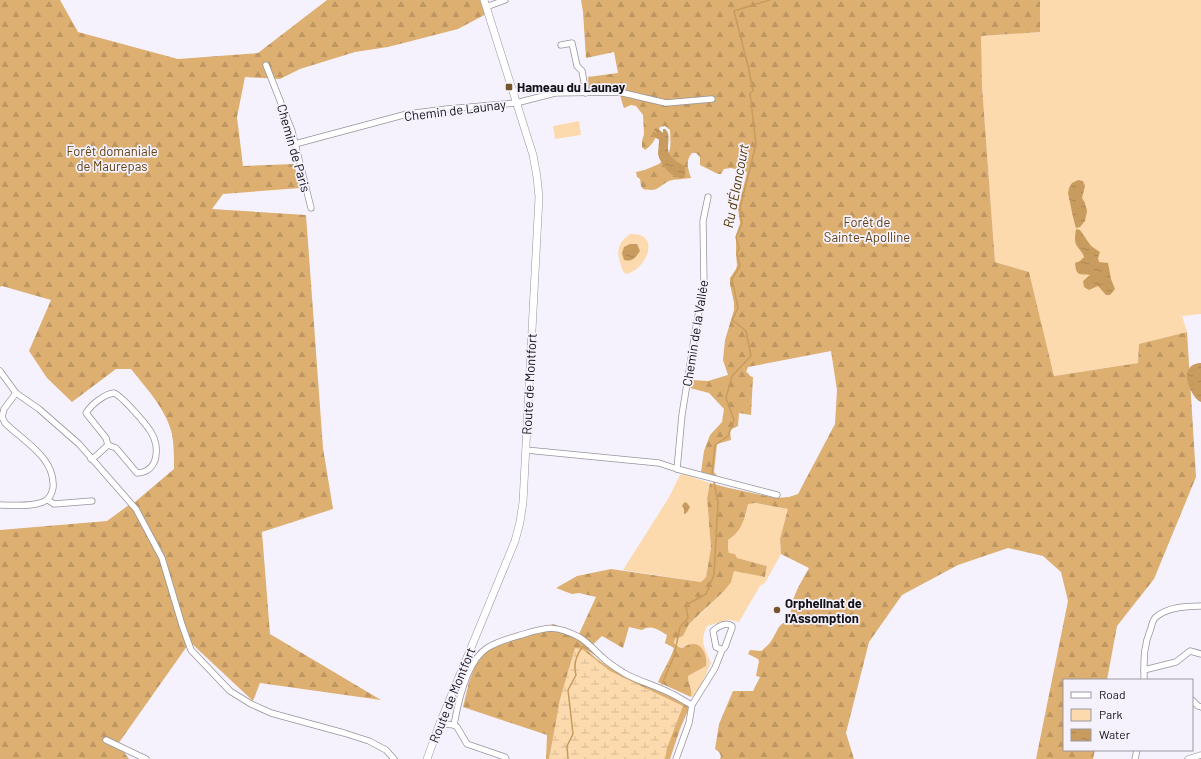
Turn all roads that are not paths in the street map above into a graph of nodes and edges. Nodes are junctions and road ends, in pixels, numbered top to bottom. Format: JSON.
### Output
{"nodes":[{"id":1,"x":505,"y":0,"type":"edge"},
{"id":2,"x":485,"y":4,"type":"edge"},
{"id":3,"x":561,"y":45,"type":"dead end"},
{"id":4,"x":266,"y":65,"type":"dead end"},
{"id":5,"x":586,"y":92,"type":"junction"},
{"id":6,"x":712,"y":99,"type":"dead end"},
{"id":7,"x":516,"y":103,"type":"junction"},
{"id":8,"x":295,"y":144,"type":"junction"},
{"id":9,"x":708,"y":197,"type":"dead end"},
{"id":10,"x":311,"y":208,"type":"dead end"},
{"id":11,"x":0,"y":372,"type":"edge"},
{"id":12,"x":16,"y":393,"type":"junction"},
{"id":13,"x":1,"y":413,"type":"edge"},
{"id":14,"x":108,"y":445,"type":"junction"},
{"id":15,"x":526,"y":450,"type":"junction"},
{"id":16,"x":91,"y":458,"type":"junction"},
{"id":17,"x":677,"y":469,"type":"junction"},
{"id":18,"x":777,"y":495,"type":"dead end"},
{"id":19,"x":48,"y":500,"type":"junction"},
{"id":20,"x":92,"y":501,"type":"dead end"},
{"id":21,"x":0,"y":505,"type":"edge"},
{"id":22,"x":1201,"y":606,"type":"edge"},
{"id":23,"x":722,"y":650,"type":"junction"},
{"id":24,"x":1201,"y":654,"type":"edge"},
{"id":25,"x":1144,"y":670,"type":"junction"},
{"id":26,"x":1144,"y":679,"type":"edge"},
{"id":27,"x":1193,"y":701,"type":"edge"},
{"id":28,"x":692,"y":706,"type":"junction"},
{"id":29,"x":1201,"y":707,"type":"edge"},
{"id":30,"x":440,"y":723,"type":"junction"},
{"id":31,"x":454,"y":724,"type":"junction"},
{"id":32,"x":106,"y":740,"type":"dead end"},
{"id":33,"x":1201,"y":755,"type":"edge"},
{"id":34,"x":146,"y":759,"type":"edge"},
{"id":35,"x":394,"y":759,"type":"edge"},
{"id":36,"x":427,"y":759,"type":"edge"},
{"id":37,"x":506,"y":759,"type":"edge"},
{"id":38,"x":676,"y":759,"type":"edge"},
{"id":39,"x":1188,"y":759,"type":"edge"}],
"edges":[{"from":1,"to":2,"type":"street"},
{"from":2,"to":7,"type":"street","name":"Route de Montfort"},
{"from":3,"to":5,"type":"street"},
{"from":4,"to":8,"type":"street","name":"Chemin de Paris"},
{"from":5,"to":6,"type":"street","name":"Chemin de Launay"},
{"from":5,"to":7,"type":"street","name":"Chemin de Launay"},
{"from":7,"to":8,"type":"street","name":"Chemin de Launay"},
{"from":7,"to":15,"type":"street","name":"Route de Montfort"},
{"from":8,"to":10,"type":"street","name":"Chemin de Paris"},
{"from":9,"to":17,"type":"street","name":"Chemin de la Vallée"},
{"from":11,"to":12,"type":"street"},
{"from":12,"to":13,"type":"street"},
{"from":12,"to":16,"type":"street"},
{"from":13,"to":19,"type":"street"},
{"from":14,"to":14,"type":"street"},
{"from":14,"to":16,"type":"street"},
{"from":15,"to":17,"type":"street"},
{"from":15,"to":30,"type":"street","name":"Route de Montfort"},
{"from":16,"to":35,"type":"street"},
{"from":17,"to":18,"type":"street"},
{"from":19,"to":20,"type":"street"},
{"from":19,"to":21,"type":"street"},
{"from":22,"to":25,"type":"street"},
{"from":23,"to":23,"type":"street"},
{"from":23,"to":28,"type":"street"},
{"from":24,"to":25,"type":"street"},
{"from":25,"to":26,"type":"street"},
{"from":27,"to":29,"type":"street"},
{"from":28,"to":31,"type":"street"},
{"from":28,"to":38,"type":"street"},
{"from":30,"to":31,"type":"street"},
{"from":30,"to":36,"type":"street","name":"Route de Montfort"},
{"from":31,"to":37,"type":"street"},
{"from":32,"to":34,"type":"street"},
{"from":33,"to":39,"type":"street"}]}
